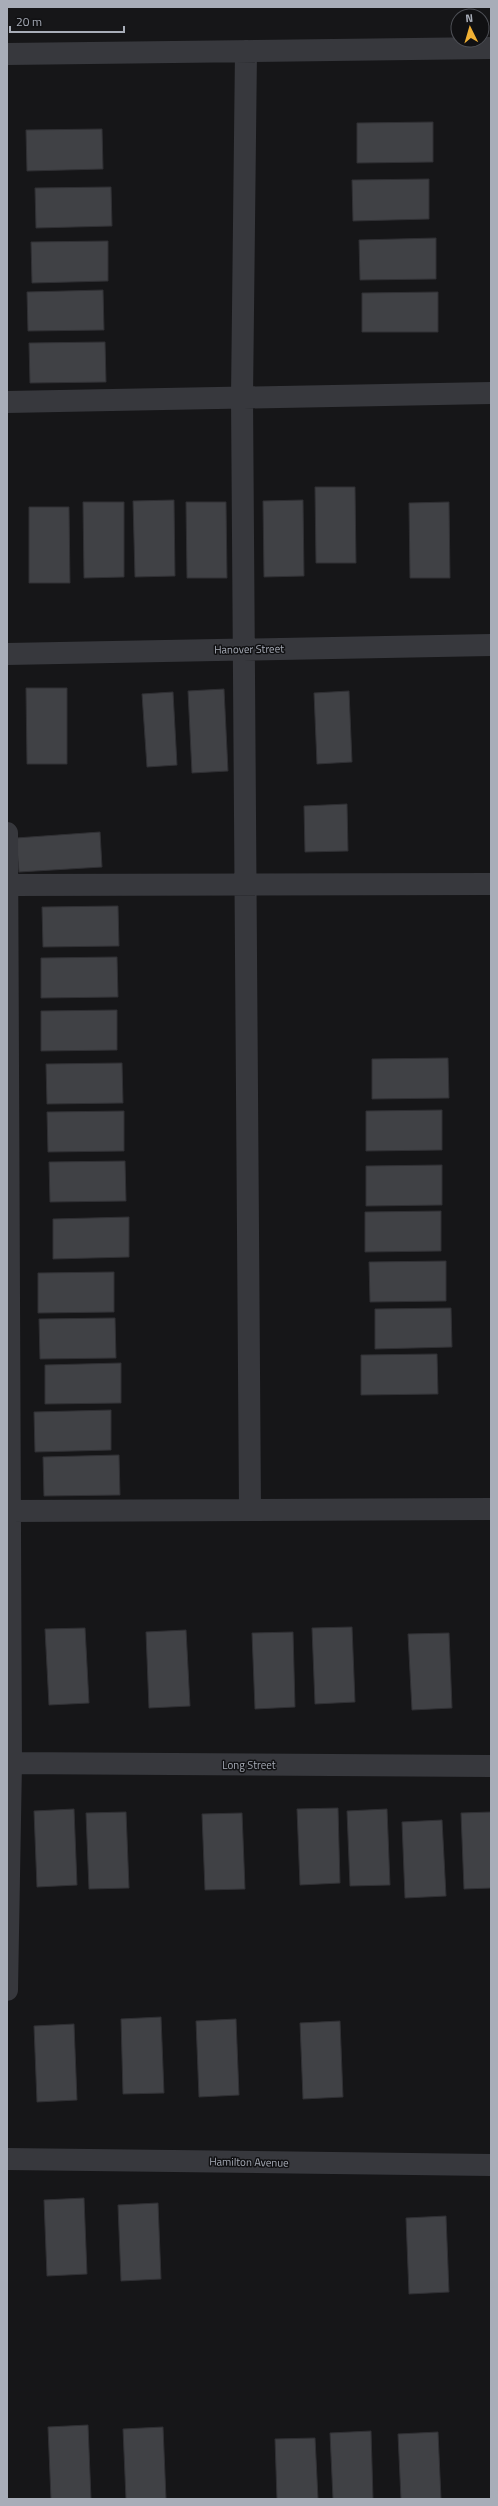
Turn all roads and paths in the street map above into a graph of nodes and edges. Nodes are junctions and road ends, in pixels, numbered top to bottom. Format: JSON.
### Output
{"nodes":[{"id":1,"x":491,"y":48,"type":"edge"},
{"id":2,"x":246,"y":51,"type":"junction"},
{"id":3,"x":7,"y":54,"type":"edge"},
{"id":4,"x":491,"y":393,"type":"edge"},
{"id":5,"x":242,"y":397,"type":"junction"},
{"id":6,"x":7,"y":402,"type":"edge"},
{"id":7,"x":491,"y":645,"type":"edge"},
{"id":8,"x":244,"y":649,"type":"junction"},
{"id":9,"x":7,"y":654,"type":"edge"},
{"id":10,"x":7,"y":833,"type":"edge"},
{"id":11,"x":491,"y":884,"type":"edge"},
{"id":12,"x":7,"y":885,"type":"edge"},
{"id":13,"x":246,"y":885,"type":"junction"},
{"id":14,"x":491,"y":1509,"type":"edge"},
{"id":15,"x":250,"y":1510,"type":"junction"},
{"id":16,"x":9,"y":1511,"type":"edge"},
{"id":17,"x":9,"y":1763,"type":"edge"},
{"id":18,"x":491,"y":1766,"type":"edge"},
{"id":19,"x":7,"y":1990,"type":"edge"},
{"id":20,"x":7,"y":2159,"type":"edge"},
{"id":21,"x":491,"y":2164,"type":"edge"}],
"edges":[{"from":1,"to":2,"type":"street"},
{"from":2,"to":3,"type":"street"},
{"from":2,"to":5,"type":"street"},
{"from":4,"to":5,"type":"street"},
{"from":5,"to":6,"type":"street"},
{"from":5,"to":8,"type":"street"},
{"from":7,"to":8,"type":"street","name":"Hanover Street"},
{"from":8,"to":9,"type":"street","name":"Hanover Street"},
{"from":8,"to":13,"type":"street"},
{"from":10,"to":12,"type":"street"},
{"from":11,"to":13,"type":"street"},
{"from":12,"to":13,"type":"street"},
{"from":12,"to":16,"type":"street"},
{"from":13,"to":15,"type":"street"},
{"from":14,"to":15,"type":"street"},
{"from":15,"to":16,"type":"street"},
{"from":16,"to":17,"type":"street"},
{"from":17,"to":18,"type":"street","name":"Long Street"},
{"from":17,"to":19,"type":"street"},
{"from":20,"to":21,"type":"street","name":"Hamilton Avenue"}]}
